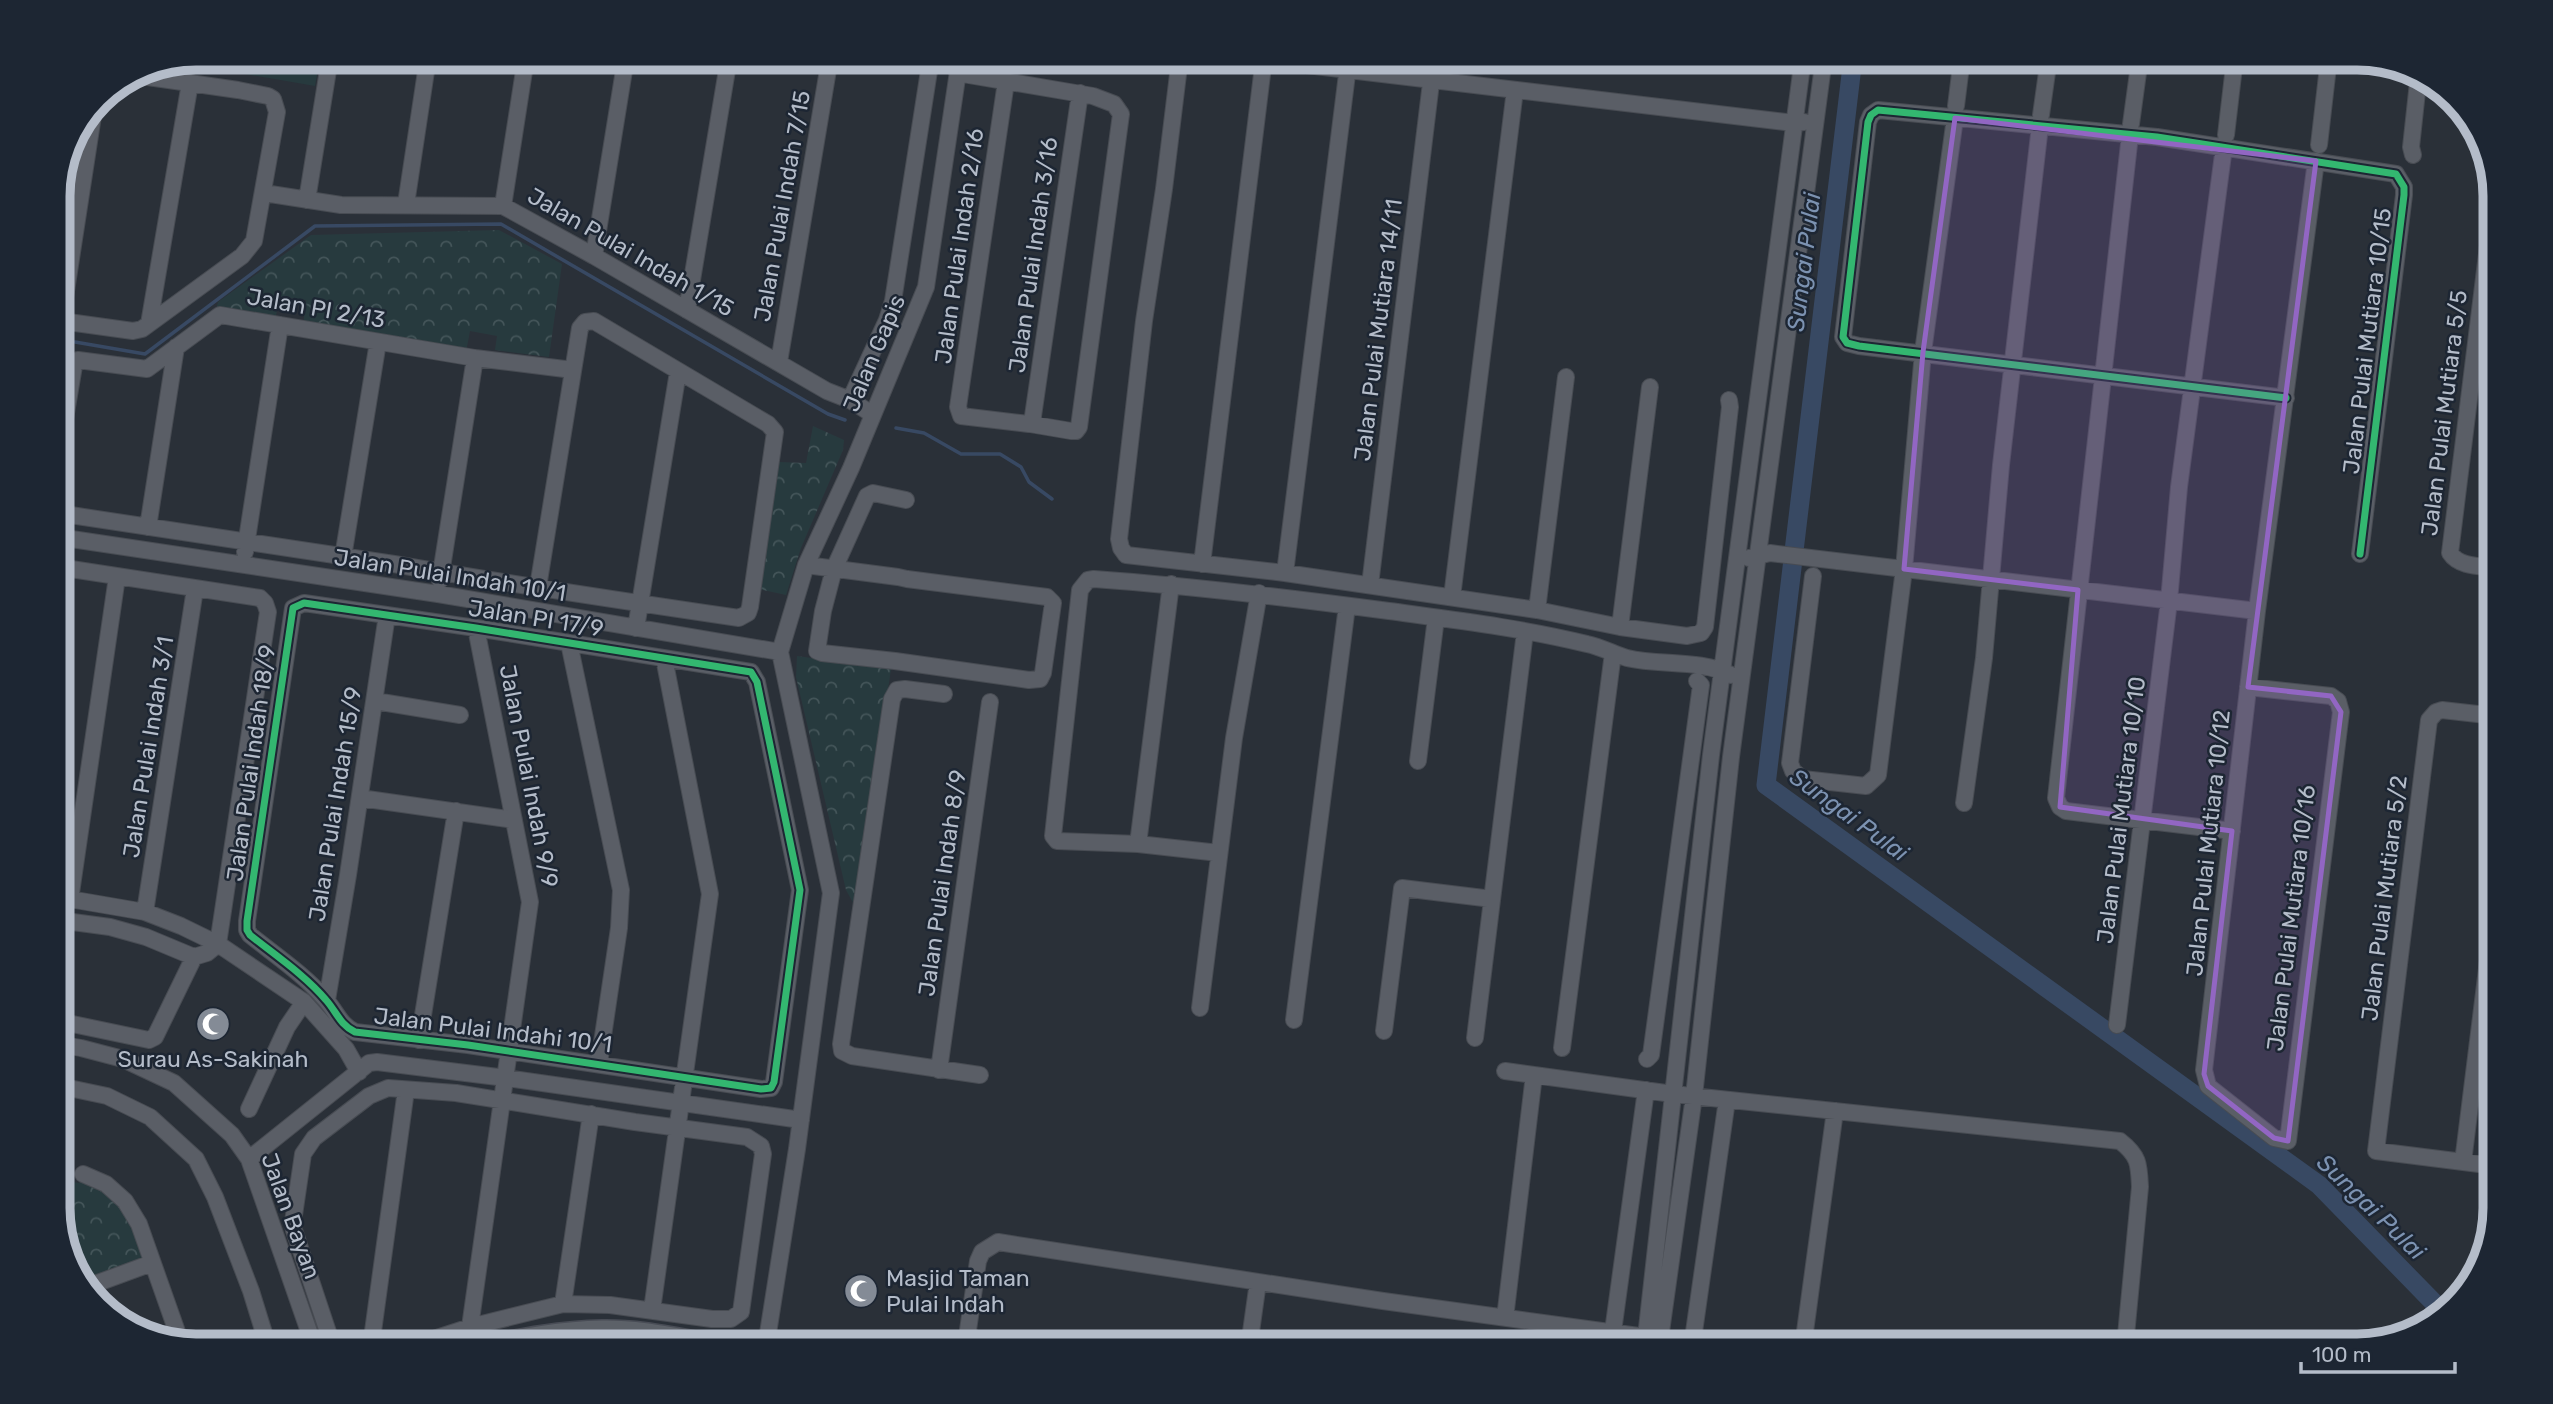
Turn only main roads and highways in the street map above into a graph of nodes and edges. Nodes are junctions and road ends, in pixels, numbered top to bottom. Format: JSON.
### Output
{"nodes":[{"id":1,"x":549,"y":1334,"type":"edge"},
{"id":2,"x":648,"y":1334,"type":"edge"}],
"edges":[{"from":1,"to":2,"type":"main road"}]}
